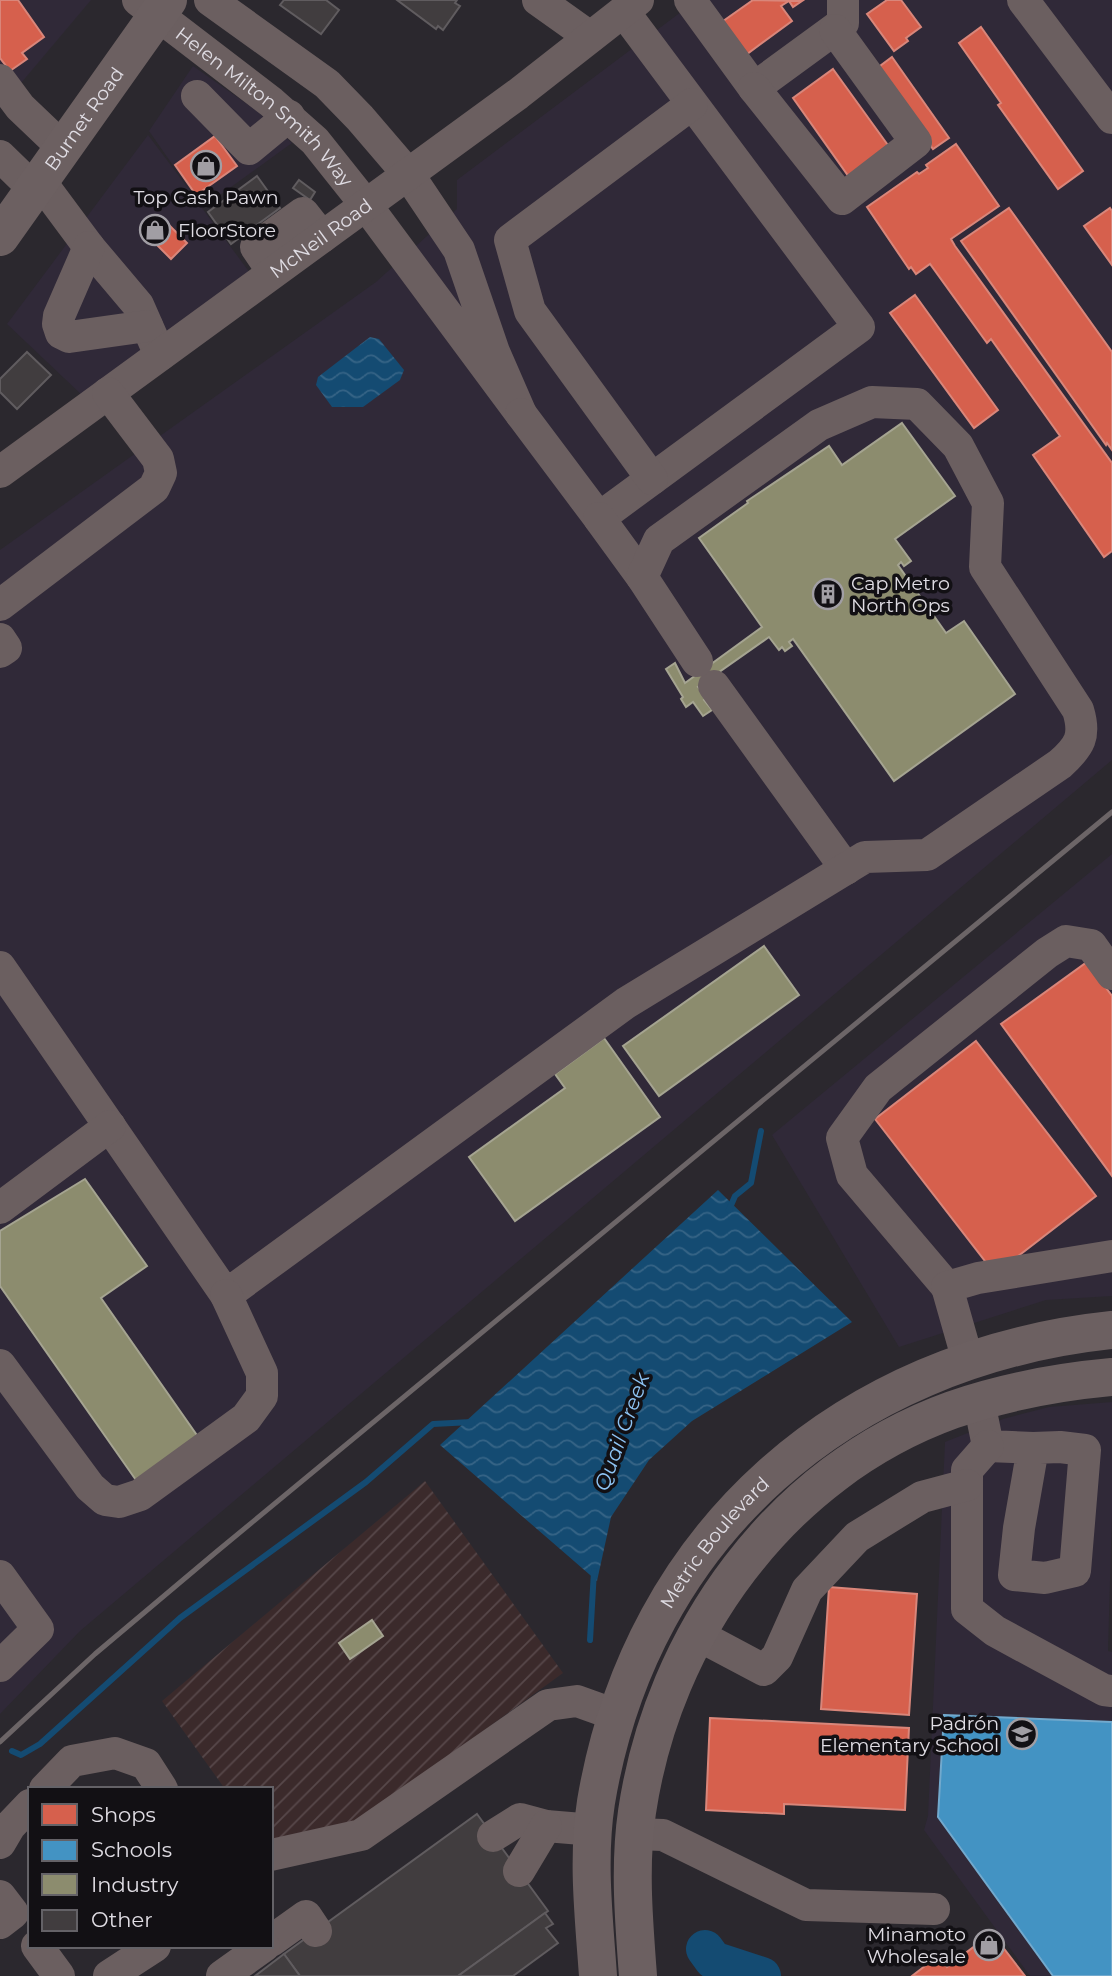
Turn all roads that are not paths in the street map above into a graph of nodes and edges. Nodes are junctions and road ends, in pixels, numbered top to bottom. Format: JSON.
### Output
{"nodes":[{"id":1,"x":210,"y":0,"type":"edge"},
{"id":2,"x":538,"y":0,"type":"edge"},
{"id":3,"x":690,"y":0,"type":"edge"},
{"id":4,"x":1023,"y":0,"type":"edge"},
{"id":5,"x":155,"y":5,"type":"edge"},
{"id":6,"x":631,"y":6,"type":"edge"},
{"id":7,"x":839,"y":15,"type":"edge"},
{"id":8,"x":590,"y":37,"type":"junction"},
{"id":9,"x":0,"y":80,"type":"edge"},
{"id":10,"x":754,"y":88,"type":"junction"},
{"id":11,"x":197,"y":96,"type":"dead end"},
{"id":12,"x":692,"y":104,"type":"junction"},
{"id":13,"x":289,"y":116,"type":"junction"},
{"id":14,"x":1112,"y":118,"type":"edge"},
{"id":15,"x":63,"y":148,"type":"junction"},
{"id":16,"x":0,"y":156,"type":"edge"},
{"id":17,"x":408,"y":174,"type":"junction"},
{"id":18,"x":37,"y":185,"type":"junction"},
{"id":19,"x":366,"y":205,"type":"junction"},
{"id":20,"x":0,"y":236,"type":"edge"},
{"id":21,"x":89,"y":247,"type":"junction"},
{"id":22,"x":147,"y":326,"type":"junction"},
{"id":23,"x":160,"y":355,"type":"junction"},
{"id":24,"x":108,"y":393,"type":"junction"},
{"id":25,"x":521,"y":414,"type":"junction"},
{"id":26,"x":2,"y":468,"type":"edge"},
{"id":27,"x":652,"y":479,"type":"junction"},
{"id":28,"x":599,"y":518,"type":"junction"},
{"id":29,"x":642,"y":577,"type":"junction"},
{"id":30,"x":0,"y":605,"type":"edge"},
{"id":31,"x":0,"y":639,"type":"edge"},
{"id":32,"x":0,"y":652,"type":"edge"},
{"id":33,"x":846,"y":869,"type":"junction"},
{"id":34,"x":0,"y":967,"type":"edge"},
{"id":35,"x":1112,"y":974,"type":"edge"},
{"id":36,"x":110,"y":1126,"type":"junction"},
{"id":37,"x":0,"y":1208,"type":"edge"},
{"id":38,"x":1112,"y":1256,"type":"edge"},
{"id":39,"x":947,"y":1287,"type":"junction"},
{"id":40,"x":226,"y":1296,"type":"junction"},
{"id":41,"x":1112,"y":1330,"type":"edge"},
{"id":42,"x":968,"y":1361,"type":"junction"},
{"id":43,"x":0,"y":1365,"type":"edge"},
{"id":44,"x":1112,"y":1377,"type":"edge"},
{"id":45,"x":979,"y":1402,"type":"junction"},
{"id":46,"x":988,"y":1446,"type":"junction"},
{"id":47,"x":1033,"y":1448,"type":"dead end"},
{"id":48,"x":967,"y":1485,"type":"junction"},
{"id":49,"x":0,"y":1576,"type":"edge"},
{"id":50,"x":696,"y":1634,"type":"junction"},
{"id":51,"x":0,"y":1666,"type":"edge"},
{"id":52,"x":1112,"y":1691,"type":"edge"},
{"id":53,"x":616,"y":1715,"type":"junction"},
{"id":54,"x":656,"y":1728,"type":"junction"},
{"id":55,"x":47,"y":1787,"type":"edge"},
{"id":56,"x":161,"y":1787,"type":"edge"},
{"id":57,"x":28,"y":1807,"type":"edge"},
{"id":58,"x":546,"y":1826,"type":"junction"},
{"id":59,"x":594,"y":1830,"type":"junction"},
{"id":60,"x":635,"y":1834,"type":"junction"},
{"id":61,"x":493,"y":1836,"type":"dead end"},
{"id":62,"x":0,"y":1843,"type":"edge"},
{"id":63,"x":273,"y":1855,"type":"edge"},
{"id":64,"x":519,"y":1871,"type":"dead end"},
{"id":65,"x":934,"y":1909,"type":"dead end"},
{"id":66,"x":316,"y":1931,"type":"dead end"},
{"id":67,"x":273,"y":1940,"type":"edge"},
{"id":68,"x":38,"y":1948,"type":"edge"},
{"id":69,"x":152,"y":1948,"type":"edge"},
{"id":70,"x":261,"y":1948,"type":"edge"},
{"id":71,"x":59,"y":1976,"type":"edge"},
{"id":72,"x":109,"y":1976,"type":"edge"},
{"id":73,"x":222,"y":1976,"type":"edge"},
{"id":74,"x":598,"y":1976,"type":"edge"},
{"id":75,"x":638,"y":1976,"type":"edge"}],
"edges":[{"from":1,"to":17,"type":"street"},
{"from":2,"to":8,"type":"street"},
{"from":3,"to":10,"type":"street"},
{"from":4,"to":14,"type":"street"},
{"from":5,"to":13,"type":"street","name":"Helen Milton Smith Way"},
{"from":5,"to":15,"type":"main road","name":"Burnet Road"},
{"from":6,"to":8,"type":"street","name":"McNeil Road"},
{"from":6,"to":12,"type":"street"},
{"from":7,"to":10,"type":"street"},
{"from":7,"to":10,"type":"street"},
{"from":8,"to":17,"type":"street","name":"McNeil Road"},
{"from":9,"to":15,"type":"street"},
{"from":11,"to":13,"type":"street"},
{"from":12,"to":27,"type":"street"},
{"from":12,"to":27,"type":"street"},
{"from":13,"to":19,"type":"street","name":"Helen Milton Smith Way"},
{"from":15,"to":18,"type":"main road","name":"Burnet Road"},
{"from":16,"to":18,"type":"street"},
{"from":17,"to":19,"type":"street","name":"McNeil Road"},
{"from":17,"to":25,"type":"street"},
{"from":18,"to":20,"type":"main road","name":"Burnet Road"},
{"from":18,"to":21,"type":"street"},
{"from":19,"to":23,"type":"street","name":"McNeil Road"},
{"from":19,"to":25,"type":"street","name":"Helen Milton Smith Way"},
{"from":21,"to":22,"type":"street"},
{"from":21,"to":22,"type":"street"},
{"from":22,"to":23,"type":"street"},
{"from":23,"to":24,"type":"street","name":"McNeil Road"},
{"from":24,"to":26,"type":"street","name":"McNeil Road"},
{"from":24,"to":30,"type":"street"},
{"from":25,"to":28,"type":"street"},
{"from":27,"to":28,"type":"street"},
{"from":28,"to":29,"type":"street"},
{"from":29,"to":33,"type":"street"},
{"from":29,"to":33,"type":"street"},
{"from":31,"to":32,"type":"street"},
{"from":33,"to":40,"type":"street"},
{"from":34,"to":36,"type":"street"},
{"from":35,"to":39,"type":"street"},
{"from":36,"to":37,"type":"street"},
{"from":36,"to":40,"type":"street"},
{"from":38,"to":39,"type":"street"},
{"from":39,"to":42,"type":"street"},
{"from":40,"to":43,"type":"street"},
{"from":41,"to":42,"type":"main road","name":"Metric Boulevard"},
{"from":42,"to":45,"type":"main road"},
{"from":42,"to":53,"type":"main road","name":"Metric Boulevard"},
{"from":44,"to":45,"type":"main road","name":"Metric Boulevard"},
{"from":45,"to":46,"type":"street"},
{"from":45,"to":50,"type":"main road","name":"Metric Boulevard"},
{"from":46,"to":47,"type":"street"},
{"from":46,"to":48,"type":"street"},
{"from":48,"to":50,"type":"street"},
{"from":48,"to":52,"type":"street"},
{"from":49,"to":51,"type":"street"},
{"from":50,"to":54,"type":"main road","name":"Metric Boulevard"},
{"from":53,"to":54,"type":"main road"},
{"from":53,"to":59,"type":"main road","name":"Metric Boulevard"},
{"from":53,"to":63,"type":"street"},
{"from":54,"to":60,"type":"main road","name":"Metric Boulevard"},
{"from":55,"to":56,"type":"street"},
{"from":57,"to":62,"type":"street"},
{"from":58,"to":59,"type":"street"},
{"from":58,"to":61,"type":"street"},
{"from":58,"to":64,"type":"street"},
{"from":59,"to":60,"type":"main road"},
{"from":59,"to":74,"type":"main road","name":"Metric Boulevard"},
{"from":60,"to":65,"type":"street"},
{"from":60,"to":75,"type":"main road","name":"Metric Boulevard"},
{"from":66,"to":67,"type":"street"},
{"from":68,"to":71,"type":"street"},
{"from":69,"to":72,"type":"street"},
{"from":70,"to":73,"type":"street"}]}
